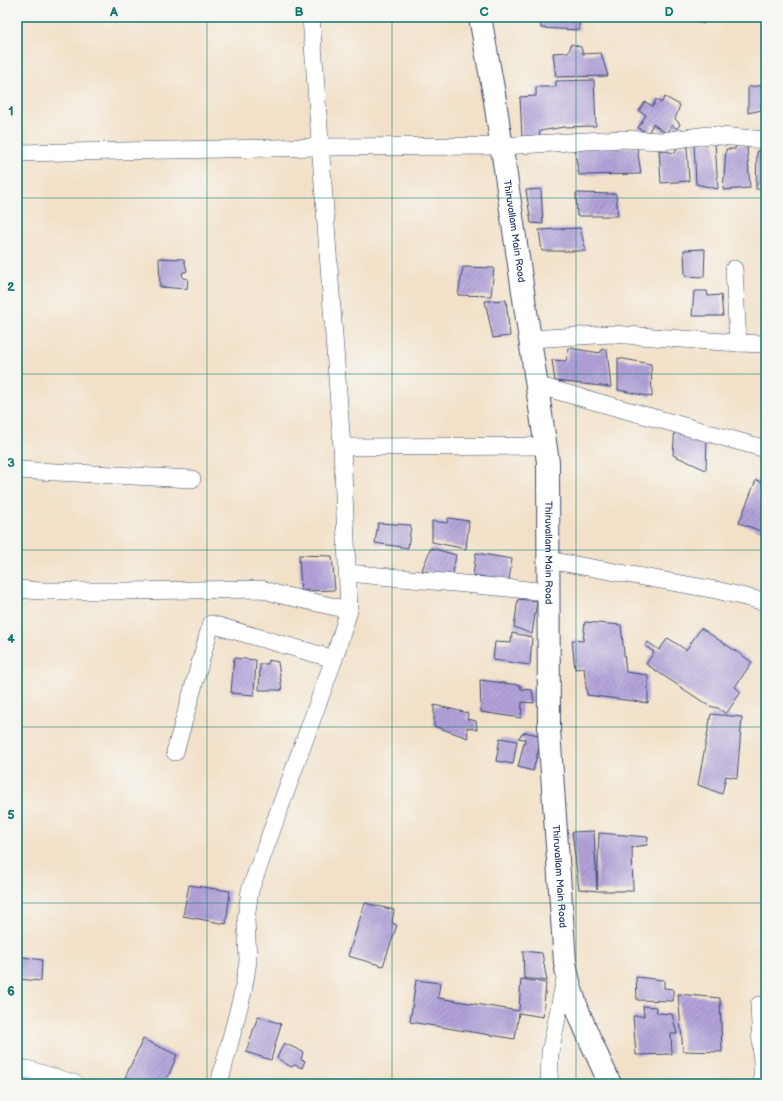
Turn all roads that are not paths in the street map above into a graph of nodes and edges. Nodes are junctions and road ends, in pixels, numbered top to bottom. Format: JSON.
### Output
{"nodes":[{"id":1,"x":310,"y":17,"type":"edge"},
{"id":2,"x":480,"y":17,"type":"edge"},
{"id":3,"x":766,"y":140,"type":"edge"},
{"id":4,"x":501,"y":146,"type":"junction"},
{"id":5,"x":320,"y":147,"type":"junction"},
{"id":6,"x":17,"y":153,"type":"edge"},
{"id":7,"x":734,"y":269,"type":"dead end"},
{"id":8,"x":530,"y":339,"type":"junction"},
{"id":9,"x":738,"y":343,"type":"junction"},
{"id":10,"x":766,"y":344,"type":"edge"},
{"id":11,"x":536,"y":385,"type":"junction"},
{"id":12,"x":545,"y":446,"type":"junction"},
{"id":13,"x":342,"y":447,"type":"junction"},
{"id":14,"x":766,"y":449,"type":"edge"},
{"id":15,"x":17,"y":470,"type":"edge"},
{"id":16,"x":192,"y":479,"type":"dead end"},
{"id":17,"x":548,"y":560,"type":"junction"},
{"id":18,"x":348,"y":573,"type":"junction"},
{"id":19,"x":17,"y":589,"type":"edge"},
{"id":20,"x":548,"y":592,"type":"junction"},
{"id":21,"x":766,"y":602,"type":"edge"},
{"id":22,"x":349,"y":610,"type":"junction"},
{"id":23,"x":334,"y":659,"type":"junction"},
{"id":24,"x":175,"y":752,"type":"dead end"},
{"id":25,"x":566,"y":972,"type":"junction"},
{"id":26,"x":759,"y":1005,"type":"dead end"},
{"id":27,"x":17,"y":1070,"type":"edge"},
{"id":28,"x":76,"y":1084,"type":"edge"},
{"id":29,"x":219,"y":1084,"type":"edge"},
{"id":30,"x":549,"y":1084,"type":"edge"},
{"id":31,"x":610,"y":1084,"type":"edge"},
{"id":32,"x":763,"y":1084,"type":"edge"}],
"edges":[{"from":1,"to":5,"type":"street"},
{"from":2,"to":4,"type":"main road","name":"Thiruvallam Main Road"},
{"from":3,"to":4,"type":"street"},
{"from":4,"to":5,"type":"street"},
{"from":4,"to":8,"type":"main road","name":"Thiruvallam Main Road"},
{"from":5,"to":6,"type":"street"},
{"from":5,"to":13,"type":"street"},
{"from":7,"to":9,"type":"street"},
{"from":8,"to":9,"type":"street"},
{"from":8,"to":11,"type":"main road","name":"Thiruvallam Main Road"},
{"from":9,"to":10,"type":"street"},
{"from":11,"to":12,"type":"main road","name":"Thiruvallam Main Road"},
{"from":11,"to":14,"type":"street"},
{"from":12,"to":13,"type":"street"},
{"from":12,"to":17,"type":"main road","name":"Thiruvallam Main Road"},
{"from":13,"to":18,"type":"street"},
{"from":15,"to":16,"type":"street"},
{"from":17,"to":20,"type":"main road","name":"Thiruvallam Main Road"},
{"from":17,"to":21,"type":"street"},
{"from":18,"to":20,"type":"street"},
{"from":18,"to":22,"type":"street"},
{"from":19,"to":22,"type":"street"},
{"from":20,"to":25,"type":"main road","name":"Thiruvallam Main Road"},
{"from":22,"to":23,"type":"street"},
{"from":23,"to":24,"type":"street"},
{"from":23,"to":29,"type":"street"},
{"from":25,"to":30,"type":"street"},
{"from":25,"to":31,"type":"main road","name":"Thiruvallam Main Road"},
{"from":26,"to":32,"type":"street"},
{"from":27,"to":28,"type":"street"}]}
